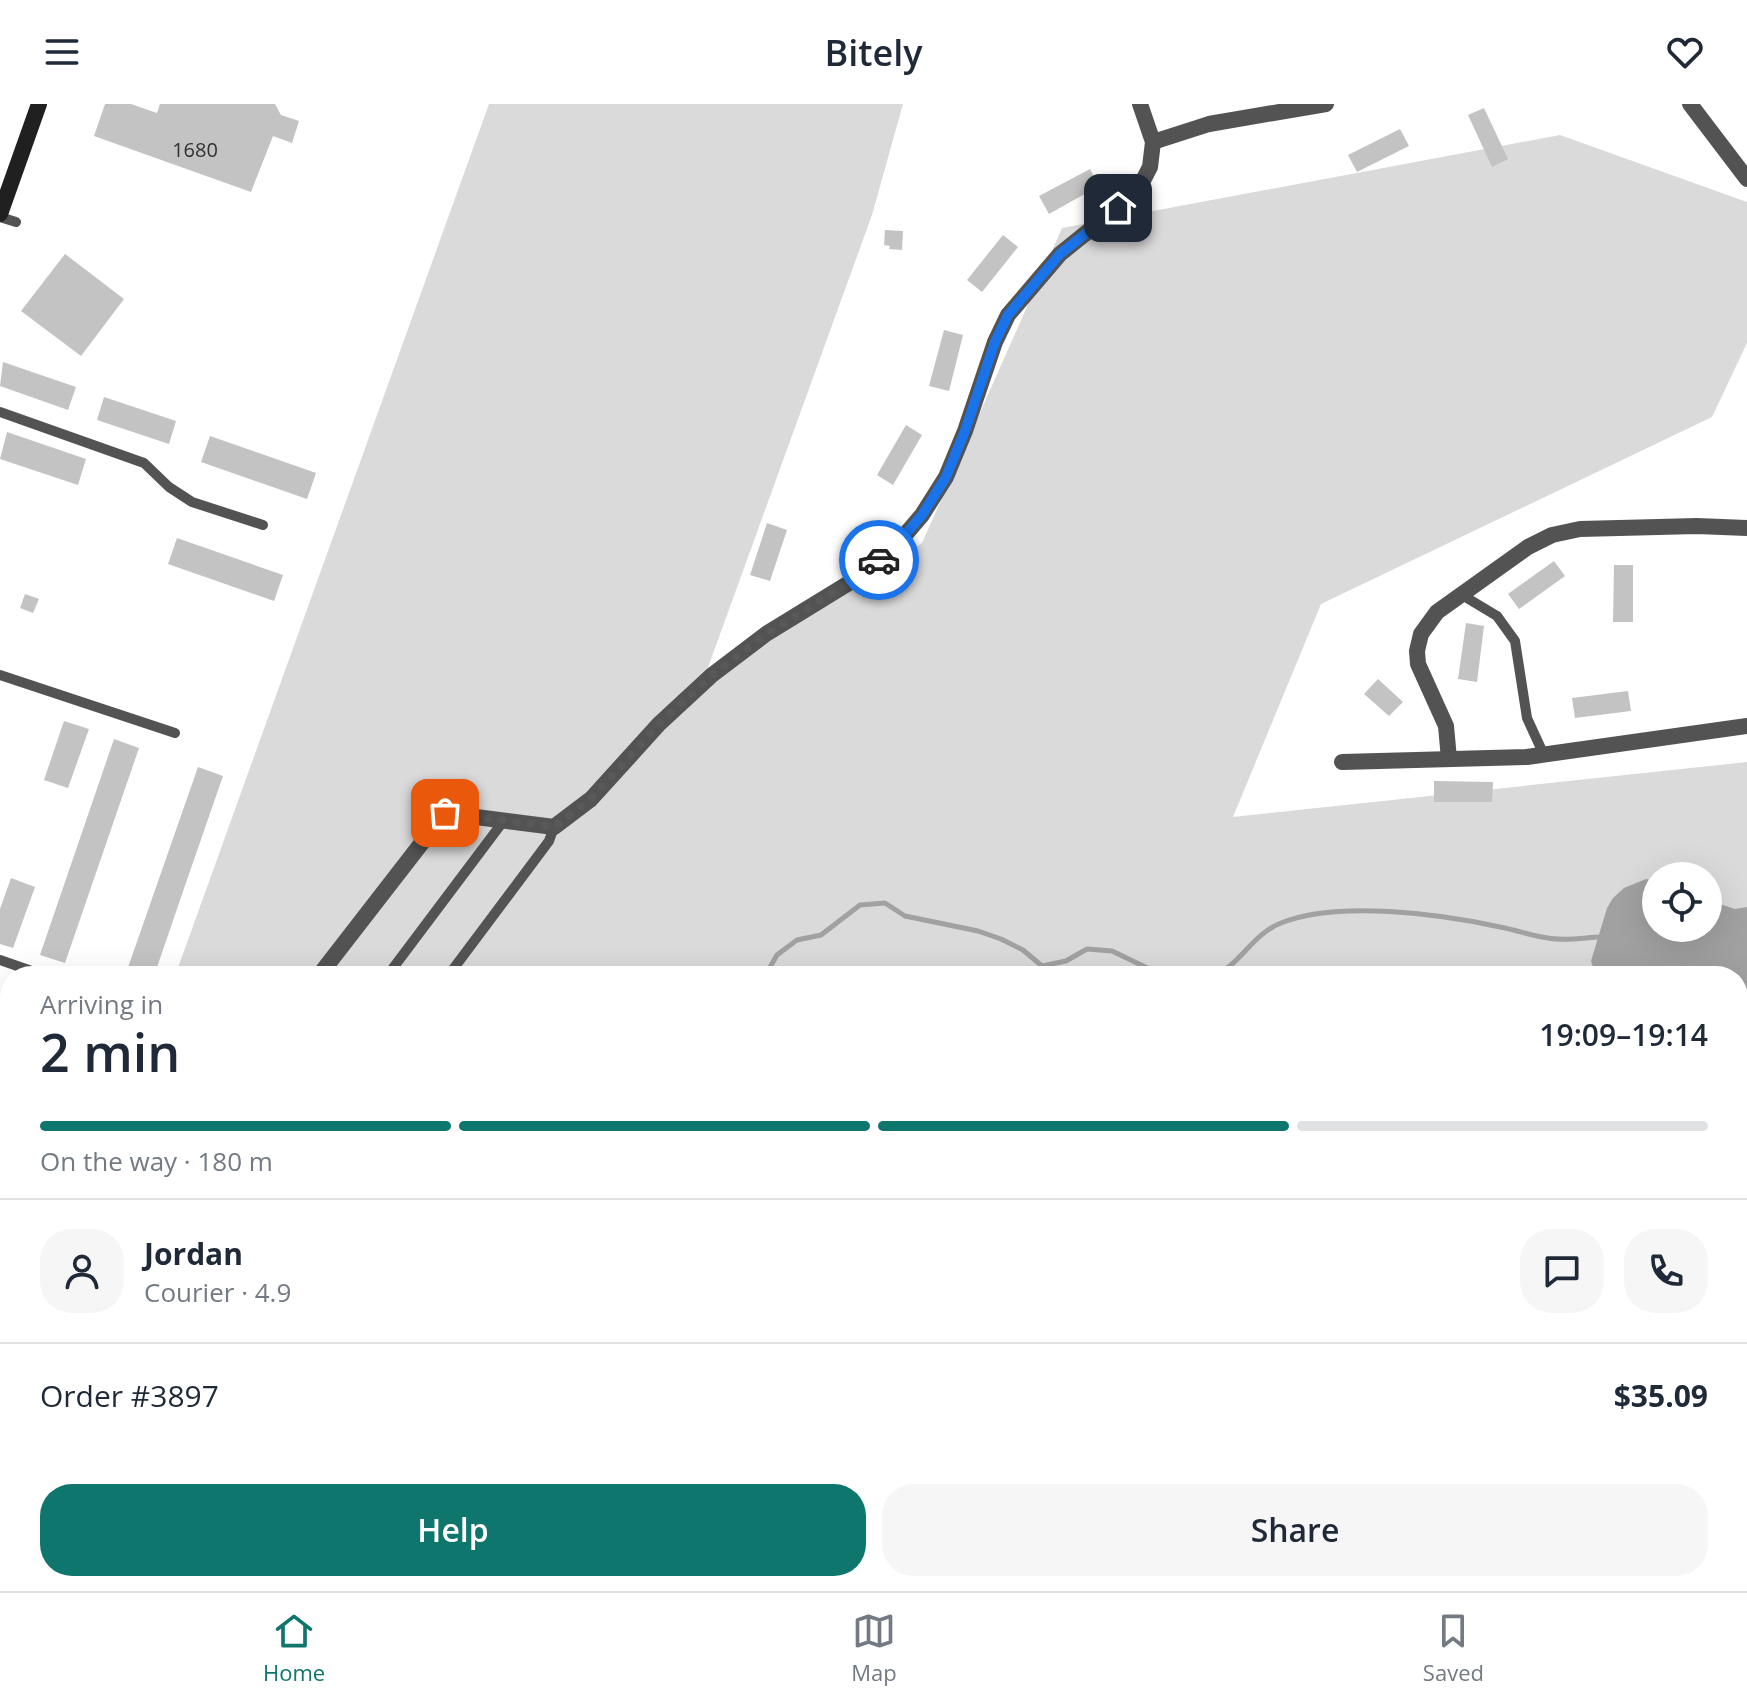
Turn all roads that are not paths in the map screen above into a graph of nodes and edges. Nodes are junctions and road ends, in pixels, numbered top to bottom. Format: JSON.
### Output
{"nodes":[{"id":1,"x":39,"y":104,"type":"edge"},
{"id":2,"x":1140,"y":104,"type":"edge"},
{"id":3,"x":1326,"y":104,"type":"edge"},
{"id":4,"x":1690,"y":104,"type":"edge"},
{"id":5,"x":1153,"y":142,"type":"junction"},
{"id":6,"x":1747,"y":179,"type":"edge"},
{"id":7,"x":0,"y":216,"type":"edge"},
{"id":8,"x":16,"y":222,"type":"dead end"},
{"id":9,"x":0,"y":412,"type":"edge"},
{"id":10,"x":263,"y":525,"type":"dead end"},
{"id":11,"x":1747,"y":528,"type":"edge"},
{"id":12,"x":1462,"y":595,"type":"junction"},
{"id":13,"x":0,"y":675,"type":"edge"},
{"id":14,"x":1747,"y":726,"type":"edge"},
{"id":15,"x":175,"y":733,"type":"dead end"},
{"id":16,"x":1544,"y":755,"type":"junction"},
{"id":17,"x":1449,"y":759,"type":"junction"},
{"id":18,"x":1342,"y":762,"type":"dead end"},
{"id":19,"x":505,"y":819,"type":"junction"},
{"id":20,"x":554,"y":827,"type":"junction"},
{"id":21,"x":326,"y":966,"type":"edge"},
{"id":22,"x":395,"y":966,"type":"edge"},
{"id":23,"x":455,"y":966,"type":"edge"}],
"edges":[{"from":1,"to":7,"type":"street"},
{"from":2,"to":5,"type":"street"},
{"from":3,"to":5,"type":"street"},
{"from":4,"to":6,"type":"street"},
{"from":5,"to":20,"type":"street"},
{"from":7,"to":8,"type":"lane"},
{"from":9,"to":10,"type":"lane"},
{"from":11,"to":12,"type":"street"},
{"from":12,"to":16,"type":"lane"},
{"from":12,"to":17,"type":"street"},
{"from":13,"to":15,"type":"lane"},
{"from":14,"to":16,"type":"street"},
{"from":16,"to":17,"type":"street"},
{"from":17,"to":18,"type":"street"},
{"from":19,"to":20,"type":"street"},
{"from":19,"to":21,"type":"street"},
{"from":19,"to":22,"type":"lane"},
{"from":20,"to":23,"type":"lane"}]}
